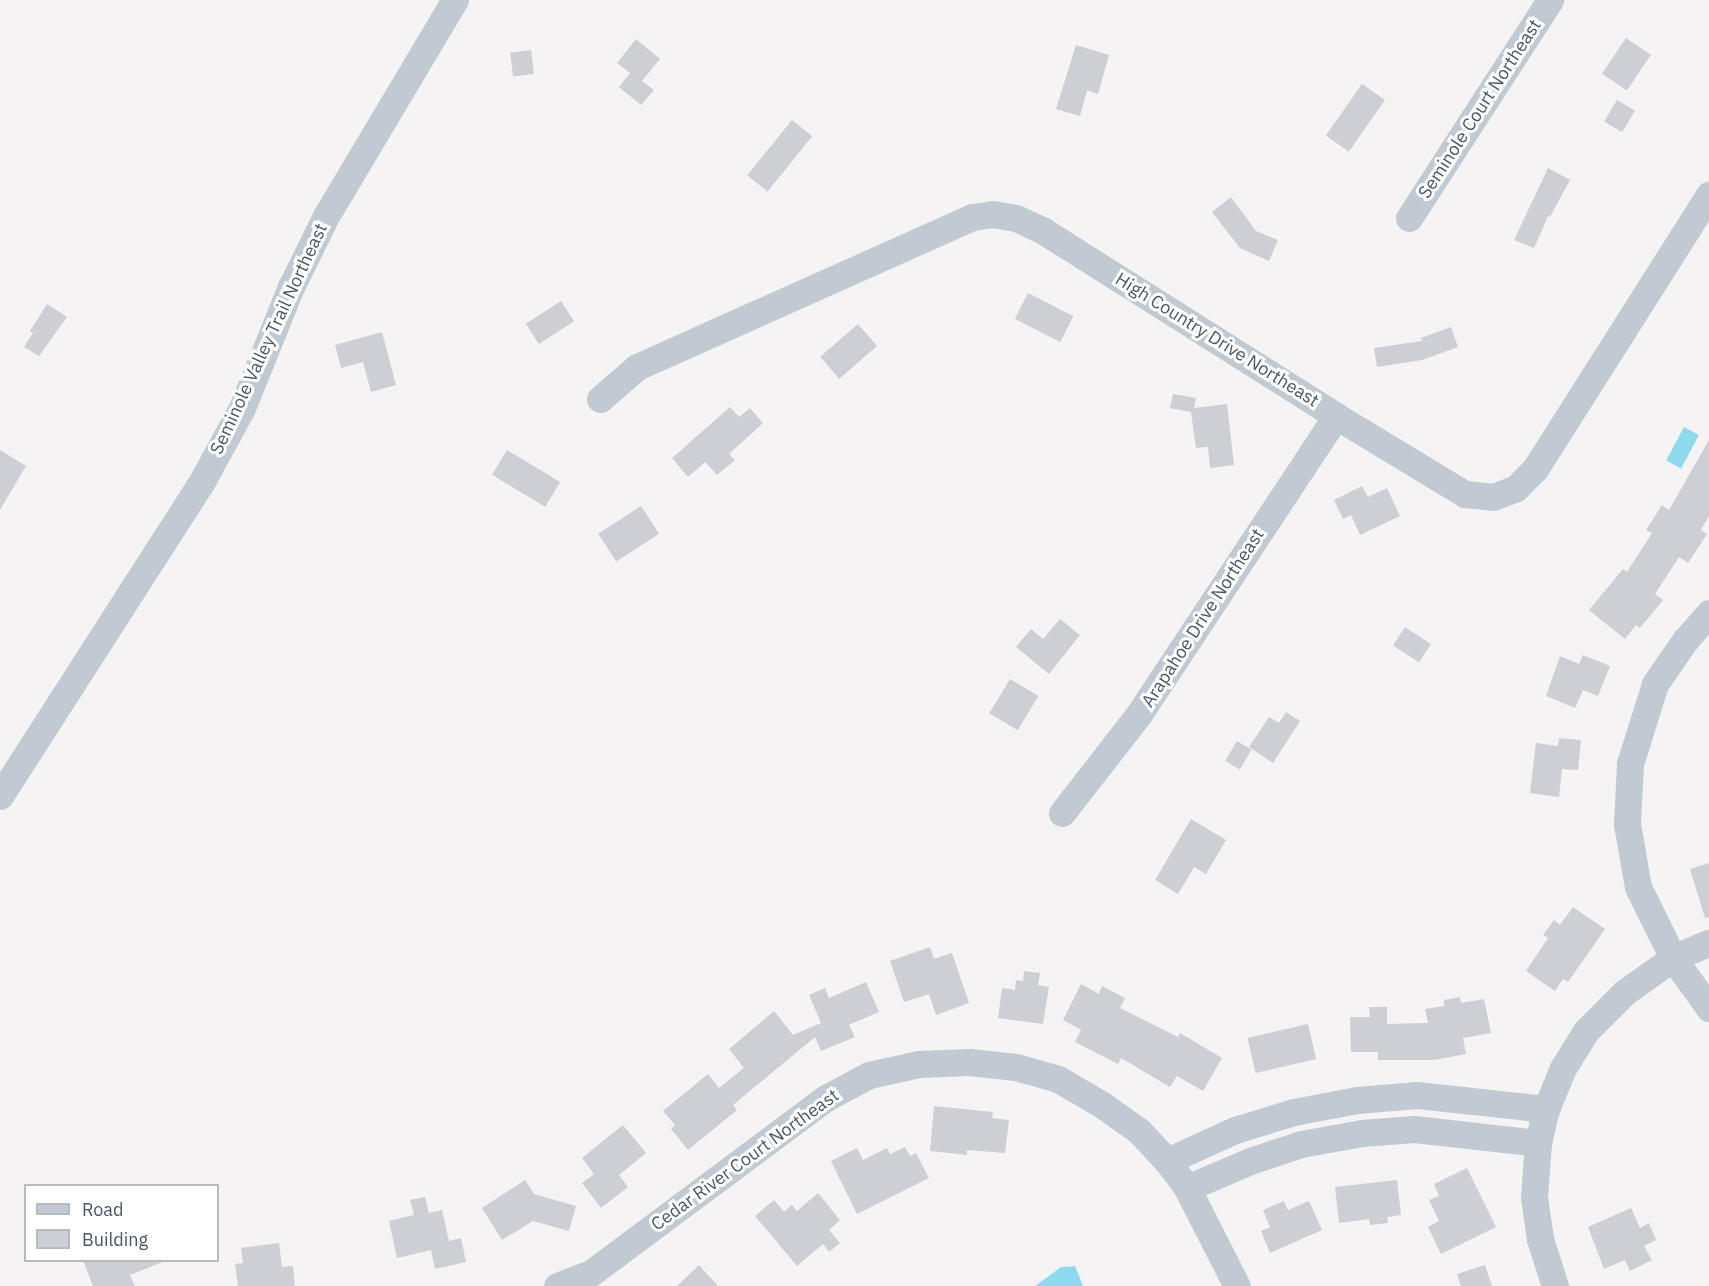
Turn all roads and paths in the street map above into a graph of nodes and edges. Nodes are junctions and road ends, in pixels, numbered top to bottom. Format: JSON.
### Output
{"nodes":[{"id":1,"x":455,"y":0,"type":"edge"},
{"id":2,"x":1550,"y":0,"type":"edge"},
{"id":3,"x":1709,"y":195,"type":"edge"},
{"id":4,"x":1409,"y":218,"type":"dead end"},
{"id":5,"x":600,"y":399,"type":"dead end"},
{"id":6,"x":1336,"y":416,"type":"junction"},
{"id":7,"x":1709,"y":613,"type":"edge"},
{"id":8,"x":0,"y":796,"type":"edge"},
{"id":9,"x":1062,"y":813,"type":"dead end"},
{"id":10,"x":1709,"y":943,"type":"edge"},
{"id":11,"x":1673,"y":958,"type":"junction"},
{"id":12,"x":1709,"y":1008,"type":"edge"},
{"id":13,"x":1546,"y":1109,"type":"junction"},
{"id":14,"x":1538,"y":1143,"type":"junction"},
{"id":15,"x":1167,"y":1161,"type":"junction"},
{"id":16,"x":1187,"y":1188,"type":"junction"},
{"id":17,"x":557,"y":1286,"type":"edge"},
{"id":18,"x":1237,"y":1286,"type":"edge"},
{"id":19,"x":1555,"y":1286,"type":"edge"}],
"edges":[{"from":1,"to":8,"type":"street","name":"Seminole Valley Trail Northeast"},
{"from":2,"to":4,"type":"street","name":"Seminole Court Northeast"},
{"from":3,"to":6,"type":"street","name":"High Country Drive Northeast"},
{"from":5,"to":6,"type":"street","name":"High Country Drive Northeast"},
{"from":6,"to":9,"type":"street","name":"Arapahoe Drive Northeast"},
{"from":7,"to":11,"type":"street"},
{"from":10,"to":11,"type":"street"},
{"from":11,"to":12,"type":"street"},
{"from":11,"to":13,"type":"street"},
{"from":13,"to":14,"type":"street"},
{"from":13,"to":15,"type":"street"},
{"from":14,"to":16,"type":"street"},
{"from":14,"to":19,"type":"street"},
{"from":15,"to":16,"type":"street","name":"Cedar River Court Northeast"},
{"from":15,"to":17,"type":"street","name":"Cedar River Court Northeast"},
{"from":16,"to":18,"type":"street","name":"Cedar River Court Northeast"}]}
